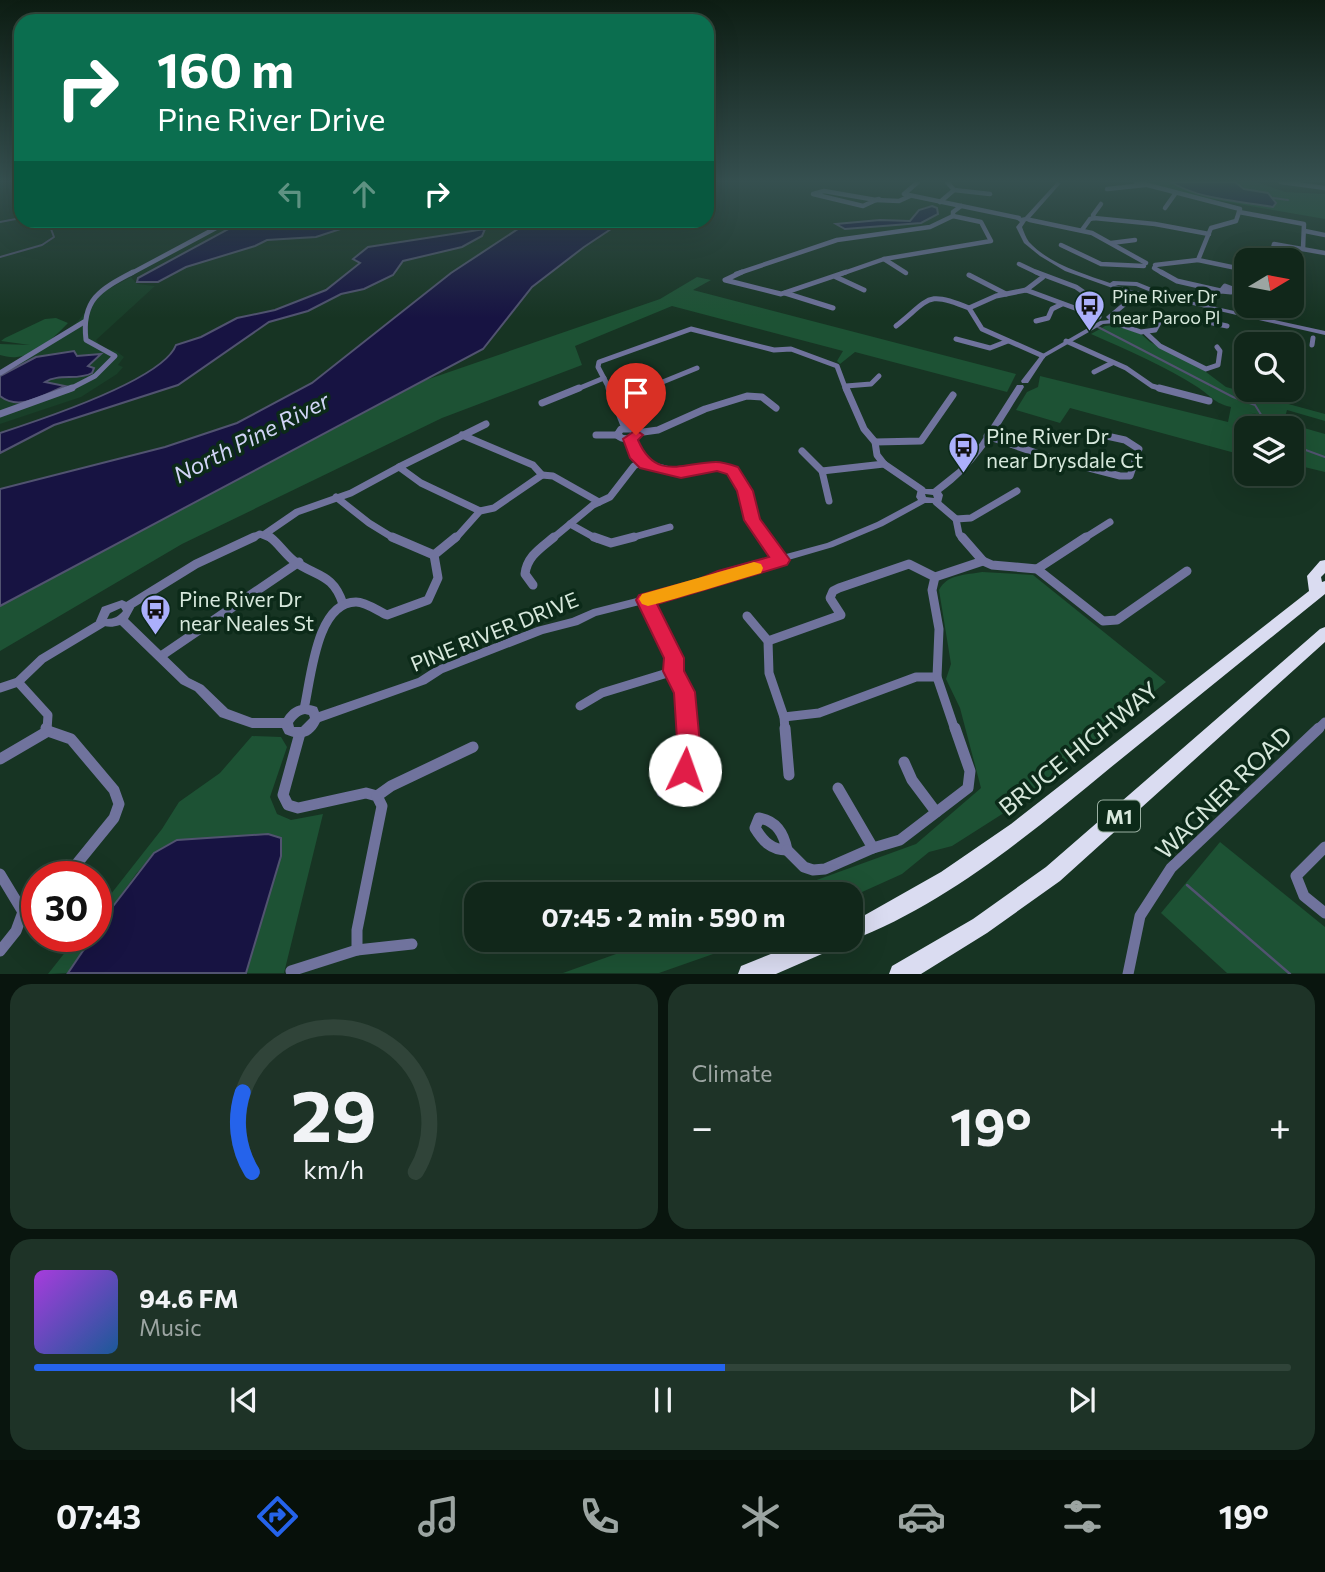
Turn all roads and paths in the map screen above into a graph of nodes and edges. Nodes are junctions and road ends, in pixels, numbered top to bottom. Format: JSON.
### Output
{"nodes":[{"id":1,"x":923,"y":227,"type":"edge"},
{"id":2,"x":985,"y":227,"type":"edge"},
{"id":3,"x":1019,"y":227,"type":"edge"},
{"id":4,"x":1069,"y":227,"type":"edge"},
{"id":5,"x":1084,"y":227,"type":"edge"},
{"id":6,"x":1174,"y":227,"type":"edge"},
{"id":7,"x":1213,"y":227,"type":"edge"},
{"id":8,"x":1306,"y":227,"type":"edge"},
{"id":9,"x":216,"y":228,"type":"edge"},
{"id":10,"x":1082,"y":230,"type":"junction"},
{"id":11,"x":1305,"y":231,"type":"junction"},
{"id":12,"x":1209,"y":234,"type":"junction"},
{"id":13,"x":1325,"y":235,"type":"edge"},
{"id":14,"x":1135,"y":240,"type":"dead end"},
{"id":15,"x":1110,"y":243,"type":"junction"},
{"id":16,"x":1061,"y":245,"type":"dead end"},
{"id":17,"x":1272,"y":248,"type":"edge"},
{"id":18,"x":1297,"y":248,"type":"edge"},
{"id":19,"x":1303,"y":248,"type":"edge"},
{"id":20,"x":1304,"y":249,"type":"edge"},
{"id":21,"x":1325,"y":253,"type":"edge"},
{"id":22,"x":884,"y":259,"type":"junction"},
{"id":23,"x":1198,"y":260,"type":"junction"},
{"id":24,"x":1019,"y":264,"type":"dead end"},
{"id":25,"x":1145,"y":265,"type":"junction"},
{"id":26,"x":1155,"y":267,"type":"junction"},
{"id":27,"x":1234,"y":268,"type":"edge"},
{"id":28,"x":906,"y":273,"type":"dead end"},
{"id":29,"x":969,"y":275,"type":"dead end"},
{"id":30,"x":836,"y":277,"type":"junction"},
{"id":31,"x":1043,"y":278,"type":"junction"},
{"id":32,"x":1124,"y":288,"type":"junction"},
{"id":33,"x":864,"y":290,"type":"dead end"},
{"id":34,"x":1026,"y":290,"type":"junction"},
{"id":35,"x":1221,"y":291,"type":"dead end"},
{"id":36,"x":1142,"y":292,"type":"junction"},
{"id":37,"x":785,"y":293,"type":"junction"},
{"id":38,"x":1007,"y":294,"type":"junction"},
{"id":39,"x":1089,"y":296,"type":"dead end"},
{"id":40,"x":1125,"y":302,"type":"junction"},
{"id":41,"x":1062,"y":304,"type":"junction"},
{"id":42,"x":833,"y":308,"type":"dead end"},
{"id":43,"x":969,"y":308,"type":"junction"},
{"id":44,"x":1100,"y":319,"type":"junction"},
{"id":45,"x":1112,"y":320,"type":"junction"},
{"id":46,"x":1036,"y":321,"type":"dead end"},
{"id":47,"x":84,"y":322,"type":"junction"},
{"id":48,"x":896,"y":326,"type":"dead end"},
{"id":49,"x":1227,"y":326,"type":"dead end"},
{"id":50,"x":1325,"y":332,"type":"edge"},
{"id":51,"x":1146,"y":333,"type":"junction"},
{"id":52,"x":956,"y":340,"type":"dead end"},
{"id":53,"x":1008,"y":341,"type":"junction"},
{"id":54,"x":1066,"y":341,"type":"junction"},
{"id":55,"x":1217,"y":347,"type":"dead end"},
{"id":56,"x":1043,"y":356,"type":"junction"},
{"id":57,"x":1112,"y":363,"type":"junction"},
{"id":58,"x":697,"y":368,"type":"dead end"},
{"id":59,"x":1094,"y":372,"type":"dead end"},
{"id":60,"x":0,"y":373,"type":"edge"},
{"id":61,"x":879,"y":376,"type":"dead end"},
{"id":62,"x":604,"y":378,"type":"junction"},
{"id":63,"x":846,"y":386,"type":"junction"},
{"id":64,"x":611,"y":394,"type":"junction"},
{"id":65,"x":953,"y":395,"type":"dead end"},
{"id":66,"x":1209,"y":401,"type":"dead end"},
{"id":67,"x":541,"y":403,"type":"dead end"},
{"id":68,"x":776,"y":408,"type":"dead end"},
{"id":69,"x":0,"y":414,"type":"edge"},
{"id":70,"x":485,"y":424,"type":"dead end"},
{"id":71,"x":625,"y":428,"type":"junction"},
{"id":72,"x":462,"y":435,"type":"junction"},
{"id":73,"x":596,"y":435,"type":"dead end"},
{"id":74,"x":617,"y":435,"type":"junction"},
{"id":75,"x":1102,"y":435,"type":"dead end"},
{"id":76,"x":633,"y":436,"type":"junction"},
{"id":77,"x":987,"y":436,"type":"junction"},
{"id":78,"x":874,"y":442,"type":"junction"},
{"id":79,"x":802,"y":451,"type":"dead end"},
{"id":80,"x":641,"y":462,"type":"junction"},
{"id":81,"x":884,"y":464,"type":"junction"},
{"id":82,"x":399,"y":467,"type":"junction"},
{"id":83,"x":822,"y":471,"type":"junction"},
{"id":84,"x":542,"y":475,"type":"junction"},
{"id":85,"x":1017,"y":491,"type":"dead end"},
{"id":86,"x":923,"y":495,"type":"junction"},
{"id":87,"x":936,"y":497,"type":"junction"},
{"id":88,"x":336,"y":498,"type":"junction"},
{"id":89,"x":829,"y":500,"type":"dead end"},
{"id":90,"x":599,"y":502,"type":"junction"},
{"id":91,"x":480,"y":511,"type":"junction"},
{"id":92,"x":956,"y":519,"type":"junction"},
{"id":93,"x":1110,"y":522,"type":"dead end"},
{"id":94,"x":570,"y":524,"type":"junction"},
{"id":95,"x":670,"y":527,"type":"dead end"},
{"id":96,"x":265,"y":534,"type":"junction"},
{"id":97,"x":433,"y":555,"type":"junction"},
{"id":98,"x":781,"y":560,"type":"junction"},
{"id":99,"x":983,"y":561,"type":"junction"},
{"id":100,"x":299,"y":562,"type":"junction"},
{"id":101,"x":1325,"y":565,"type":"edge"},
{"id":102,"x":1037,"y":569,"type":"junction"},
{"id":103,"x":1187,"y":571,"type":"dead end"},
{"id":104,"x":935,"y":577,"type":"junction"},
{"id":105,"x":533,"y":584,"type":"dead end"},
{"id":106,"x":1321,"y":589,"type":"edge"},
{"id":107,"x":646,"y":600,"type":"junction"},
{"id":108,"x":343,"y":604,"type":"junction"},
{"id":109,"x":128,"y":607,"type":"junction"},
{"id":110,"x":747,"y":616,"type":"dead end"},
{"id":111,"x":121,"y":619,"type":"junction"},
{"id":112,"x":102,"y":623,"type":"junction"},
{"id":113,"x":1324,"y":634,"type":"edge"},
{"id":114,"x":768,"y":641,"type":"junction"},
{"id":115,"x":161,"y":656,"type":"junction"},
{"id":116,"x":674,"y":671,"type":"junction"},
{"id":117,"x":937,"y":677,"type":"junction"},
{"id":118,"x":18,"y":682,"type":"junction"},
{"id":119,"x":0,"y":688,"type":"edge"},
{"id":120,"x":580,"y":706,"type":"dead end"},
{"id":121,"x":304,"y":709,"type":"junction"},
{"id":122,"x":316,"y":718,"type":"junction"},
{"id":123,"x":784,"y":718,"type":"junction"},
{"id":124,"x":1325,"y":722,"type":"edge"},
{"id":125,"x":288,"y":723,"type":"junction"},
{"id":126,"x":48,"y":731,"type":"junction"},
{"id":127,"x":300,"y":733,"type":"junction"},
{"id":128,"x":472,"y":747,"type":"dead end"},
{"id":129,"x":0,"y":759,"type":"edge"},
{"id":130,"x":904,"y":762,"type":"dead end"},
{"id":131,"x":789,"y":775,"type":"dead end"},
{"id":132,"x":838,"y":788,"type":"dead end"},
{"id":133,"x":662,"y":792,"type":"dead end"},
{"id":134,"x":377,"y":796,"type":"junction"},
{"id":135,"x":936,"y":812,"type":"junction"},
{"id":136,"x":1325,"y":847,"type":"edge"},
{"id":137,"x":873,"y":848,"type":"junction"},
{"id":138,"x":787,"y":850,"type":"dead end"},
{"id":139,"x":79,"y":861,"type":"edge"},
{"id":140,"x":0,"y":874,"type":"edge"},
{"id":141,"x":21,"y":909,"type":"edge"},
{"id":142,"x":1325,"y":913,"type":"edge"},
{"id":143,"x":21,"y":917,"type":"edge"},
{"id":144,"x":863,"y":926,"type":"edge"},
{"id":145,"x":412,"y":944,"type":"dead end"},
{"id":146,"x":357,"y":950,"type":"junction"},
{"id":147,"x":0,"y":951,"type":"edge"},
{"id":148,"x":802,"y":952,"type":"edge"},
{"id":149,"x":291,"y":971,"type":"dead end"},
{"id":150,"x":749,"y":974,"type":"edge"},
{"id":151,"x":900,"y":974,"type":"edge"},
{"id":152,"x":1128,"y":974,"type":"edge"}],
"edges":[{"from":1,"to":37,"type":"street"},
{"from":2,"to":22,"type":"street"},
{"from":3,"to":32,"type":"street"},
{"from":4,"to":10,"type":"street"},
{"from":5,"to":10,"type":"street"},
{"from":6,"to":12,"type":"street"},
{"from":7,"to":12,"type":"street"},
{"from":8,"to":11,"type":"street"},
{"from":9,"to":47,"type":"street"},
{"from":10,"to":15,"type":"street"},
{"from":11,"to":13,"type":"street"},
{"from":11,"to":19,"type":"street"},
{"from":12,"to":23,"type":"street"},
{"from":14,"to":15,"type":"street"},
{"from":15,"to":25,"type":"street"},
{"from":16,"to":25,"type":"street"},
{"from":17,"to":18,"type":"street"},
{"from":20,"to":21,"type":"street"},
{"from":22,"to":28,"type":"street"},
{"from":22,"to":30,"type":"street"},
{"from":23,"to":26,"type":"street"},
{"from":23,"to":27,"type":"street"},
{"from":24,"to":31,"type":"street"},
{"from":25,"to":26,"type":"street"},
{"from":26,"to":35,"type":"street"},
{"from":29,"to":38,"type":"street"},
{"from":30,"to":33,"type":"street"},
{"from":30,"to":37,"type":"street"},
{"from":31,"to":34,"type":"street"},
{"from":31,"to":39,"type":"street"},
{"from":32,"to":36,"type":"street"},
{"from":32,"to":40,"type":"street"},
{"from":34,"to":38,"type":"street"},
{"from":34,"to":41,"type":"street"},
{"from":36,"to":40,"type":"street"},
{"from":36,"to":50,"type":"street"},
{"from":37,"to":42,"type":"street"},
{"from":38,"to":43,"type":"street"},
{"from":40,"to":45,"type":"street"},
{"from":41,"to":44,"type":"street"},
{"from":41,"to":46,"type":"street"},
{"from":43,"to":48,"type":"street"},
{"from":43,"to":53,"type":"street"},
{"from":44,"to":45,"type":"street"},
{"from":44,"to":54,"type":"street"},
{"from":45,"to":51,"type":"street"},
{"from":47,"to":60,"type":"street"},
{"from":47,"to":69,"type":"street"},
{"from":49,"to":51,"type":"street"},
{"from":51,"to":55,"type":"street"},
{"from":52,"to":53,"type":"street"},
{"from":53,"to":56,"type":"street"},
{"from":54,"to":56,"type":"street"},
{"from":54,"to":57,"type":"street"},
{"from":56,"to":77,"type":"street"},
{"from":57,"to":59,"type":"street"},
{"from":57,"to":66,"type":"street"},
{"from":58,"to":64,"type":"street"},
{"from":61,"to":63,"type":"street"},
{"from":62,"to":63,"type":"street"},
{"from":62,"to":64,"type":"street"},
{"from":62,"to":67,"type":"street"},
{"from":63,"to":78,"type":"street"},
{"from":64,"to":71,"type":"street"},
{"from":65,"to":78,"type":"street"},
{"from":68,"to":76,"type":"street"},
{"from":70,"to":72,"type":"street"},
{"from":71,"to":74,"type":"street"},
{"from":71,"to":76,"type":"street"},
{"from":72,"to":82,"type":"street"},
{"from":72,"to":84,"type":"street"},
{"from":73,"to":74,"type":"street"},
{"from":74,"to":76,"type":"street"},
{"from":75,"to":77,"type":"street"},
{"from":76,"to":80,"type":"street"},
{"from":77,"to":87,"type":"street"},
{"from":78,"to":81,"type":"street"},
{"from":79,"to":83,"type":"street"},
{"from":80,"to":90,"type":"street"},
{"from":80,"to":98,"type":"street"},
{"from":81,"to":83,"type":"street"},
{"from":81,"to":86,"type":"street"},
{"from":82,"to":88,"type":"street"},
{"from":82,"to":91,"type":"street"},
{"from":83,"to":89,"type":"street"},
{"from":84,"to":90,"type":"street"},
{"from":84,"to":91,"type":"street"},
{"from":85,"to":92,"type":"street"},
{"from":86,"to":87,"type":"street"},
{"from":86,"to":98,"type":"street","name":"PINE RIVER DRIVE"},
{"from":87,"to":92,"type":"street"},
{"from":88,"to":96,"type":"street"},
{"from":88,"to":97,"type":"street"},
{"from":90,"to":94,"type":"street"},
{"from":91,"to":97,"type":"street"},
{"from":92,"to":99,"type":"street"},
{"from":93,"to":102,"type":"street"},
{"from":94,"to":95,"type":"street"},
{"from":94,"to":105,"type":"street"},
{"from":96,"to":100,"type":"street"},
{"from":96,"to":109,"type":"street"},
{"from":97,"to":108,"type":"street"},
{"from":98,"to":107,"type":"street","name":"PINE RIVER DRIVE"},
{"from":99,"to":102,"type":"street"},
{"from":99,"to":104,"type":"street"},
{"from":100,"to":108,"type":"street"},
{"from":100,"to":115,"type":"street"},
{"from":101,"to":106,"type":"highway"},
{"from":102,"to":103,"type":"street"},
{"from":104,"to":114,"type":"street"},
{"from":104,"to":117,"type":"street"},
{"from":106,"to":144,"type":"highway","name":"BRUCE HIGHWAY","number":"M1"},
{"from":107,"to":116,"type":"street"},
{"from":107,"to":122,"type":"street","name":"PINE RIVER DRIVE"},
{"from":108,"to":121,"type":"street"},
{"from":109,"to":111,"type":"street"},
{"from":109,"to":112,"type":"street"},
{"from":110,"to":114,"type":"street"},
{"from":111,"to":112,"type":"street"},
{"from":111,"to":115,"type":"street"},
{"from":112,"to":118,"type":"street"},
{"from":113,"to":151,"type":"highway","number":"M1"},
{"from":114,"to":123,"type":"street"},
{"from":115,"to":125,"type":"street"},
{"from":116,"to":120,"type":"street"},
{"from":116,"to":133,"type":"street"},
{"from":117,"to":123,"type":"street"},
{"from":117,"to":135,"type":"street"},
{"from":118,"to":119,"type":"street"},
{"from":118,"to":126,"type":"street"},
{"from":121,"to":122,"type":"street"},
{"from":121,"to":125,"type":"street"},
{"from":122,"to":127,"type":"street"},
{"from":123,"to":131,"type":"street"},
{"from":124,"to":152,"type":"street","name":"WAGNER ROAD"},
{"from":125,"to":127,"type":"street"},
{"from":126,"to":129,"type":"street"},
{"from":126,"to":139,"type":"street"},
{"from":127,"to":134,"type":"street"},
{"from":128,"to":134,"type":"street"},
{"from":130,"to":135,"type":"street"},
{"from":132,"to":137,"type":"street"},
{"from":134,"to":146,"type":"street"},
{"from":135,"to":137,"type":"street"},
{"from":136,"to":142,"type":"street"},
{"from":137,"to":138,"type":"street"},
{"from":140,"to":141,"type":"street"},
{"from":143,"to":147,"type":"street"},
{"from":145,"to":146,"type":"street"},
{"from":146,"to":149,"type":"street"},
{"from":148,"to":150,"type":"highway"}]}
